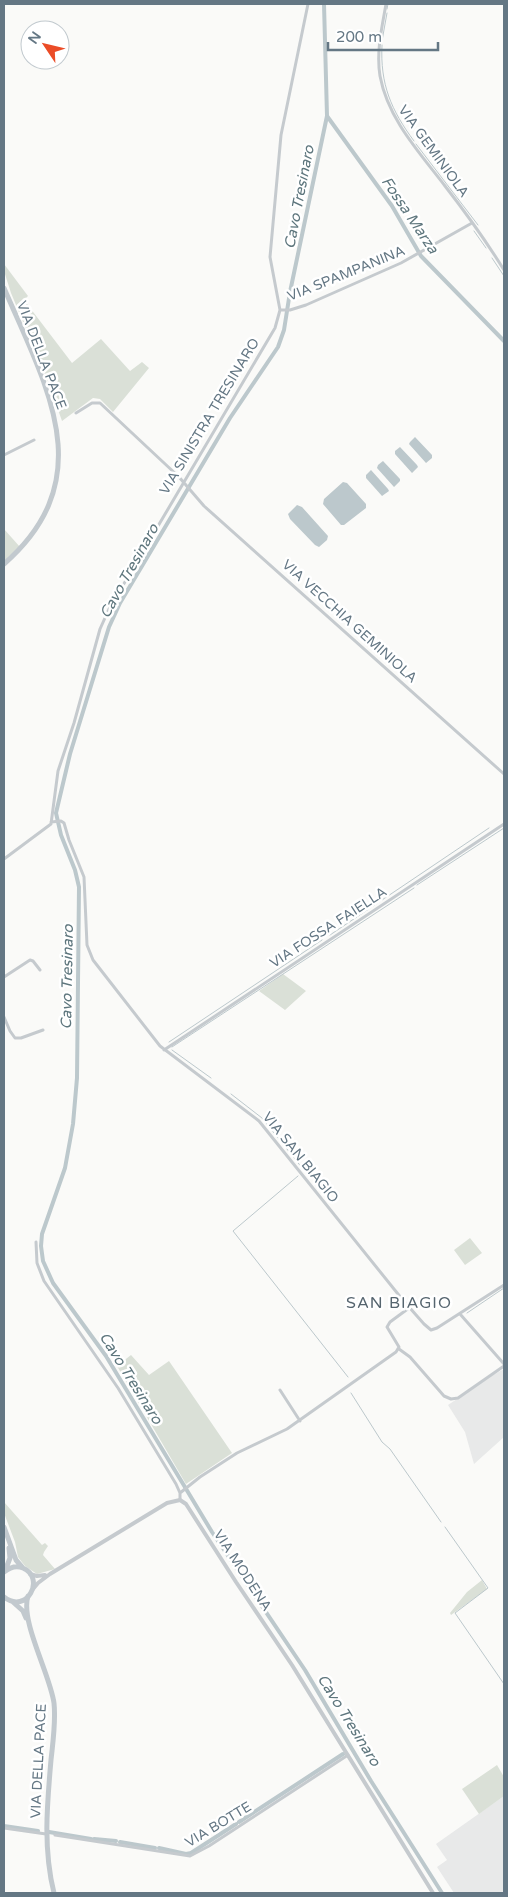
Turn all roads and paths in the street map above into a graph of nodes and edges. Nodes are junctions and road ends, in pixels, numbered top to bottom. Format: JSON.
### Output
{"nodes":[{"id":1,"x":308,"y":4,"type":"edge"},
{"id":2,"x":386,"y":4,"type":"edge"},
{"id":3,"x":472,"y":222,"type":"junction"},
{"id":4,"x":504,"y":270,"type":"edge"},
{"id":5,"x":4,"y":288,"type":"edge"},
{"id":6,"x":280,"y":310,"type":"junction"},
{"id":7,"x":76,"y":412,"type":"dead end"},
{"id":8,"x":34,"y":440,"type":"dead end"},
{"id":9,"x":4,"y":455,"type":"edge"},
{"id":10,"x":183,"y":483,"type":"junction"},
{"id":11,"x":4,"y":564,"type":"edge"},
{"id":12,"x":504,"y":774,"type":"edge"},
{"id":13,"x":51,"y":822,"type":"junction"},
{"id":14,"x":504,"y":824,"type":"edge"},
{"id":15,"x":4,"y":859,"type":"edge"},
{"id":16,"x":40,"y":970,"type":"dead end"},
{"id":17,"x":4,"y":978,"type":"edge"},
{"id":18,"x":4,"y":1017,"type":"edge"},
{"id":19,"x":43,"y":1030,"type":"dead end"},
{"id":20,"x":164,"y":1050,"type":"junction"},
{"id":21,"x":36,"y":1242,"type":"dead end"},
{"id":22,"x":504,"y":1285,"type":"edge"},
{"id":23,"x":409,"y":1308,"type":"junction"},
{"id":24,"x":460,"y":1314,"type":"junction"},
{"id":25,"x":399,"y":1349,"type":"junction"},
{"id":26,"x":504,"y":1365,"type":"edge"},
{"id":27,"x":280,"y":1390,"type":"dead end"},
{"id":28,"x":300,"y":1421,"type":"junction"},
{"id":29,"x":181,"y":1492,"type":"junction"},
{"id":30,"x":180,"y":1500,"type":"junction"},
{"id":31,"x":4,"y":1529,"type":"edge"},
{"id":32,"x":25,"y":1569,"type":"junction"},
{"id":33,"x":4,"y":1572,"type":"edge"},
{"id":34,"x":30,"y":1574,"type":"junction"},
{"id":35,"x":50,"y":1574,"type":"junction"},
{"id":36,"x":33,"y":1589,"type":"junction"},
{"id":37,"x":28,"y":1596,"type":"junction"},
{"id":38,"x":4,"y":1597,"type":"edge"},
{"id":39,"x":8,"y":1601,"type":"edge"},
{"id":40,"x":32,"y":1632,"type":"junction"},
{"id":41,"x":348,"y":1756,"type":"junction"},
{"id":42,"x":4,"y":1828,"type":"edge"},
{"id":43,"x":46,"y":1834,"type":"junction"},
{"id":44,"x":55,"y":1835,"type":"dead end"},
{"id":45,"x":54,"y":1893,"type":"edge"},
{"id":46,"x":433,"y":1893,"type":"edge"}],
"edges":[{"from":1,"to":6,"type":"street"},
{"from":2,"to":3,"type":"street","name":"VIA GEMINIOLA"},
{"from":3,"to":4,"type":"street","name":"VIA GEMINIOLA"},
{"from":3,"to":6,"type":"street","name":"VIA SPAMPANINA"},
{"from":5,"to":11,"type":"main road","name":"VIA DELLA PACE"},
{"from":6,"to":10,"type":"street","name":"VIA SINISTRA TRESINARO"},
{"from":7,"to":10,"type":"street","name":"VIA VECCHIA GEMINIOLA"},
{"from":8,"to":9,"type":"street"},
{"from":10,"to":12,"type":"street","name":"VIA VECCHIA GEMINIOLA"},
{"from":10,"to":13,"type":"street","name":"VIA SINISTRA TRESINARO"},
{"from":13,"to":15,"type":"street"},
{"from":13,"to":20,"type":"street","name":"VIA SAN BIAGIO"},
{"from":14,"to":20,"type":"street","name":"VIA FOSSA FAIELLA"},
{"from":16,"to":17,"type":"street"},
{"from":18,"to":19,"type":"street"},
{"from":20,"to":23,"type":"street","name":"VIA SAN BIAGIO"},
{"from":21,"to":29,"type":"street"},
{"from":22,"to":24,"type":"street"},
{"from":23,"to":24,"type":"street","name":"VIA SAN BIAGIO"},
{"from":23,"to":25,"type":"street"},
{"from":24,"to":26,"type":"street"},
{"from":25,"to":26,"type":"street"},
{"from":25,"to":28,"type":"street"},
{"from":27,"to":28,"type":"street"},
{"from":28,"to":29,"type":"street"},
{"from":29,"to":30,"type":"street"},
{"from":30,"to":35,"type":"street"},
{"from":30,"to":41,"type":"street","name":"VIA MODENA"},
{"from":31,"to":32,"type":"main road"},
{"from":31,"to":33,"type":"main road"},
{"from":32,"to":33,"type":"main road"},
{"from":32,"to":34,"type":"main road"},
{"from":34,"to":35,"type":"street"},
{"from":34,"to":36,"type":"main road"},
{"from":35,"to":36,"type":"street"},
{"from":36,"to":37,"type":"main road"},
{"from":37,"to":39,"type":"main road"},
{"from":37,"to":40,"type":"main road","name":"VIA DELLA PACE"},
{"from":38,"to":39,"type":"main road","name":"VIA DELLA PACE"},
{"from":39,"to":40,"type":"main road","name":"VIA DELLA PACE"},
{"from":40,"to":43,"type":"main road","name":"VIA DELLA PACE"},
{"from":41,"to":44,"type":"street","name":"VIA BOTTE"},
{"from":41,"to":46,"type":"street","name":"VIA MODENA"},
{"from":42,"to":43,"type":"street"},
{"from":43,"to":45,"type":"main road","name":"VIA DELLA PACE"}]}
